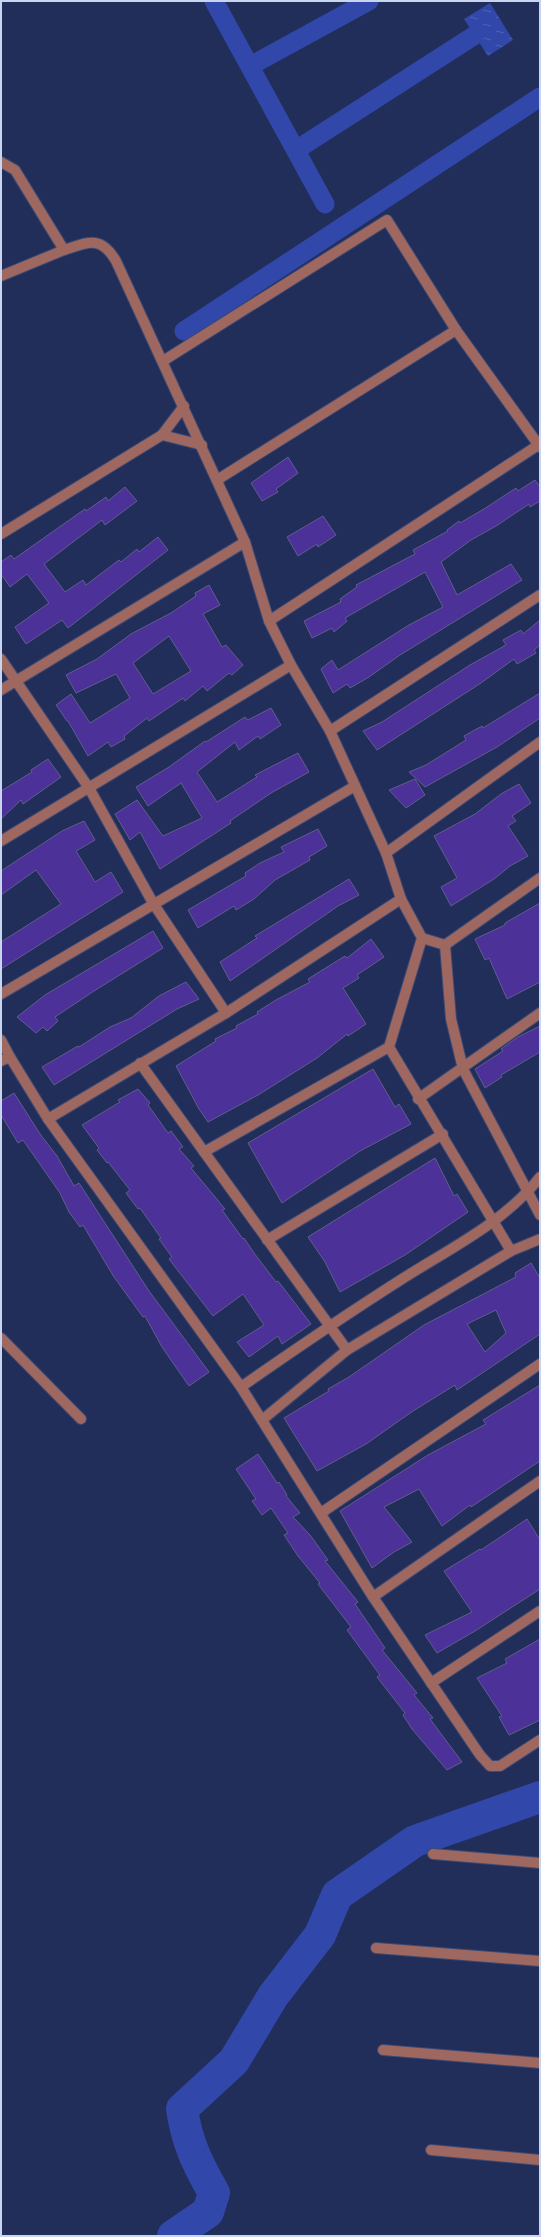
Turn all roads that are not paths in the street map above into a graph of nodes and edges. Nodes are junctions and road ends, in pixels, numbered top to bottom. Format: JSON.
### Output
{"nodes":[{"id":1,"x":1,"y":162,"type":"edge"},
{"id":2,"x":64,"y":250,"type":"junction"},
{"id":3,"x":1,"y":276,"type":"edge"},
{"id":4,"x":456,"y":330,"type":"junction"},
{"id":5,"x":163,"y":361,"type":"junction"},
{"id":6,"x":184,"y":406,"type":"junction"},
{"id":7,"x":162,"y":434,"type":"junction"},
{"id":8,"x":202,"y":445,"type":"junction"},
{"id":9,"x":539,"y":445,"type":"edge"},
{"id":10,"x":217,"y":480,"type":"junction"},
{"id":11,"x":1,"y":534,"type":"edge"},
{"id":12,"x":245,"y":542,"type":"junction"},
{"id":13,"x":540,"y":595,"type":"edge"},
{"id":14,"x":269,"y":621,"type":"junction"},
{"id":15,"x":1,"y":659,"type":"edge"},
{"id":16,"x":291,"y":665,"type":"junction"},
{"id":17,"x":15,"y":681,"type":"junction"},
{"id":18,"x":1,"y":690,"type":"edge"},
{"id":19,"x":330,"y":731,"type":"junction"},
{"id":20,"x":539,"y":747,"type":"edge"},
{"id":21,"x":355,"y":786,"type":"junction"},
{"id":22,"x":89,"y":788,"type":"junction"},
{"id":23,"x":1,"y":841,"type":"edge"},
{"id":24,"x":386,"y":853,"type":"junction"},
{"id":25,"x":540,"y":878,"type":"edge"},
{"id":26,"x":401,"y":899,"type":"junction"},
{"id":27,"x":153,"y":903,"type":"junction"},
{"id":28,"x":422,"y":938,"type":"junction"},
{"id":29,"x":446,"y":945,"type":"junction"},
{"id":30,"x":1,"y":994,"type":"edge"},
{"id":31,"x":226,"y":1013,"type":"junction"},
{"id":32,"x":540,"y":1013,"type":"edge"},
{"id":33,"x":1,"y":1040,"type":"edge"},
{"id":34,"x":389,"y":1047,"type":"junction"},
{"id":35,"x":6,"y":1059,"type":"edge"},
{"id":36,"x":140,"y":1063,"type":"junction"},
{"id":37,"x":463,"y":1069,"type":"junction"},
{"id":38,"x":418,"y":1099,"type":"junction"},
{"id":39,"x":48,"y":1119,"type":"junction"},
{"id":40,"x":443,"y":1134,"type":"junction"},
{"id":41,"x":204,"y":1152,"type":"junction"},
{"id":42,"x":540,"y":1177,"type":"edge"},
{"id":43,"x":528,"y":1192,"type":"junction"},
{"id":44,"x":540,"y":1215,"type":"edge"},
{"id":45,"x":493,"y":1221,"type":"junction"},
{"id":46,"x":540,"y":1239,"type":"edge"},
{"id":47,"x":267,"y":1240,"type":"junction"},
{"id":48,"x":511,"y":1251,"type":"junction"},
{"id":49,"x":330,"y":1324,"type":"junction"},
{"id":50,"x":1,"y":1338,"type":"edge"},
{"id":51,"x":348,"y":1350,"type":"junction"},
{"id":52,"x":540,"y":1364,"type":"edge"},
{"id":53,"x":241,"y":1387,"type":"junction"},
{"id":54,"x":81,"y":1418,"type":"dead end"},
{"id":55,"x":262,"y":1420,"type":"junction"},
{"id":56,"x":540,"y":1482,"type":"edge"},
{"id":57,"x":322,"y":1513,"type":"junction"},
{"id":58,"x":373,"y":1597,"type":"junction"},
{"id":59,"x":540,"y":1611,"type":"edge"},
{"id":60,"x":431,"y":1684,"type":"junction"},
{"id":61,"x":540,"y":1740,"type":"edge"},
{"id":62,"x":433,"y":1854,"type":"dead end"},
{"id":63,"x":540,"y":1863,"type":"edge"},
{"id":64,"x":376,"y":1948,"type":"dead end"},
{"id":65,"x":540,"y":1961,"type":"edge"},
{"id":66,"x":384,"y":2050,"type":"dead end"},
{"id":67,"x":540,"y":2063,"type":"edge"},
{"id":68,"x":431,"y":2150,"type":"dead end"},
{"id":69,"x":540,"y":2160,"type":"edge"}],
"edges":[{"from":1,"to":2,"type":"street"},
{"from":2,"to":3,"type":"street"},
{"from":2,"to":5,"type":"street"},
{"from":4,"to":5,"type":"street"},
{"from":4,"to":9,"type":"street"},
{"from":4,"to":10,"type":"street"},
{"from":5,"to":6,"type":"street"},
{"from":6,"to":7,"type":"street"},
{"from":6,"to":8,"type":"street"},
{"from":7,"to":8,"type":"street"},
{"from":7,"to":11,"type":"street"},
{"from":8,"to":10,"type":"street"},
{"from":9,"to":14,"type":"street"},
{"from":10,"to":12,"type":"street"},
{"from":12,"to":14,"type":"street"},
{"from":12,"to":17,"type":"street"},
{"from":13,"to":19,"type":"street"},
{"from":14,"to":16,"type":"street"},
{"from":15,"to":17,"type":"street"},
{"from":16,"to":19,"type":"street"},
{"from":16,"to":22,"type":"street"},
{"from":17,"to":18,"type":"street"},
{"from":17,"to":22,"type":"street"},
{"from":19,"to":21,"type":"street"},
{"from":20,"to":24,"type":"street"},
{"from":21,"to":24,"type":"street"},
{"from":21,"to":27,"type":"street"},
{"from":22,"to":23,"type":"street"},
{"from":22,"to":27,"type":"street"},
{"from":24,"to":26,"type":"street"},
{"from":25,"to":29,"type":"street"},
{"from":26,"to":28,"type":"street"},
{"from":26,"to":31,"type":"street"},
{"from":27,"to":30,"type":"street"},
{"from":27,"to":31,"type":"street"},
{"from":28,"to":29,"type":"street"},
{"from":28,"to":34,"type":"street"},
{"from":29,"to":37,"type":"street"},
{"from":31,"to":36,"type":"street"},
{"from":32,"to":37,"type":"street"},
{"from":33,"to":35,"type":"street"},
{"from":34,"to":38,"type":"street"},
{"from":34,"to":41,"type":"street"},
{"from":35,"to":39,"type":"street"},
{"from":36,"to":39,"type":"street"},
{"from":36,"to":41,"type":"street"},
{"from":37,"to":38,"type":"street"},
{"from":37,"to":43,"type":"street"},
{"from":38,"to":40,"type":"street"},
{"from":39,"to":53,"type":"street"},
{"from":40,"to":45,"type":"street"},
{"from":40,"to":47,"type":"street"},
{"from":41,"to":47,"type":"street"},
{"from":42,"to":43,"type":"street"},
{"from":43,"to":44,"type":"street"},
{"from":43,"to":45,"type":"street"},
{"from":45,"to":48,"type":"street"},
{"from":45,"to":49,"type":"street"},
{"from":46,"to":48,"type":"street"},
{"from":47,"to":49,"type":"street"},
{"from":48,"to":51,"type":"street"},
{"from":49,"to":51,"type":"street"},
{"from":49,"to":53,"type":"street"},
{"from":50,"to":54,"type":"street"},
{"from":51,"to":55,"type":"street"},
{"from":52,"to":57,"type":"street"},
{"from":53,"to":55,"type":"street"},
{"from":55,"to":57,"type":"street"},
{"from":56,"to":58,"type":"street"},
{"from":57,"to":58,"type":"street"},
{"from":58,"to":60,"type":"street"},
{"from":59,"to":60,"type":"street"},
{"from":60,"to":61,"type":"street"},
{"from":62,"to":63,"type":"street"},
{"from":64,"to":65,"type":"street"},
{"from":66,"to":67,"type":"street"},
{"from":68,"to":69,"type":"street"}]}
